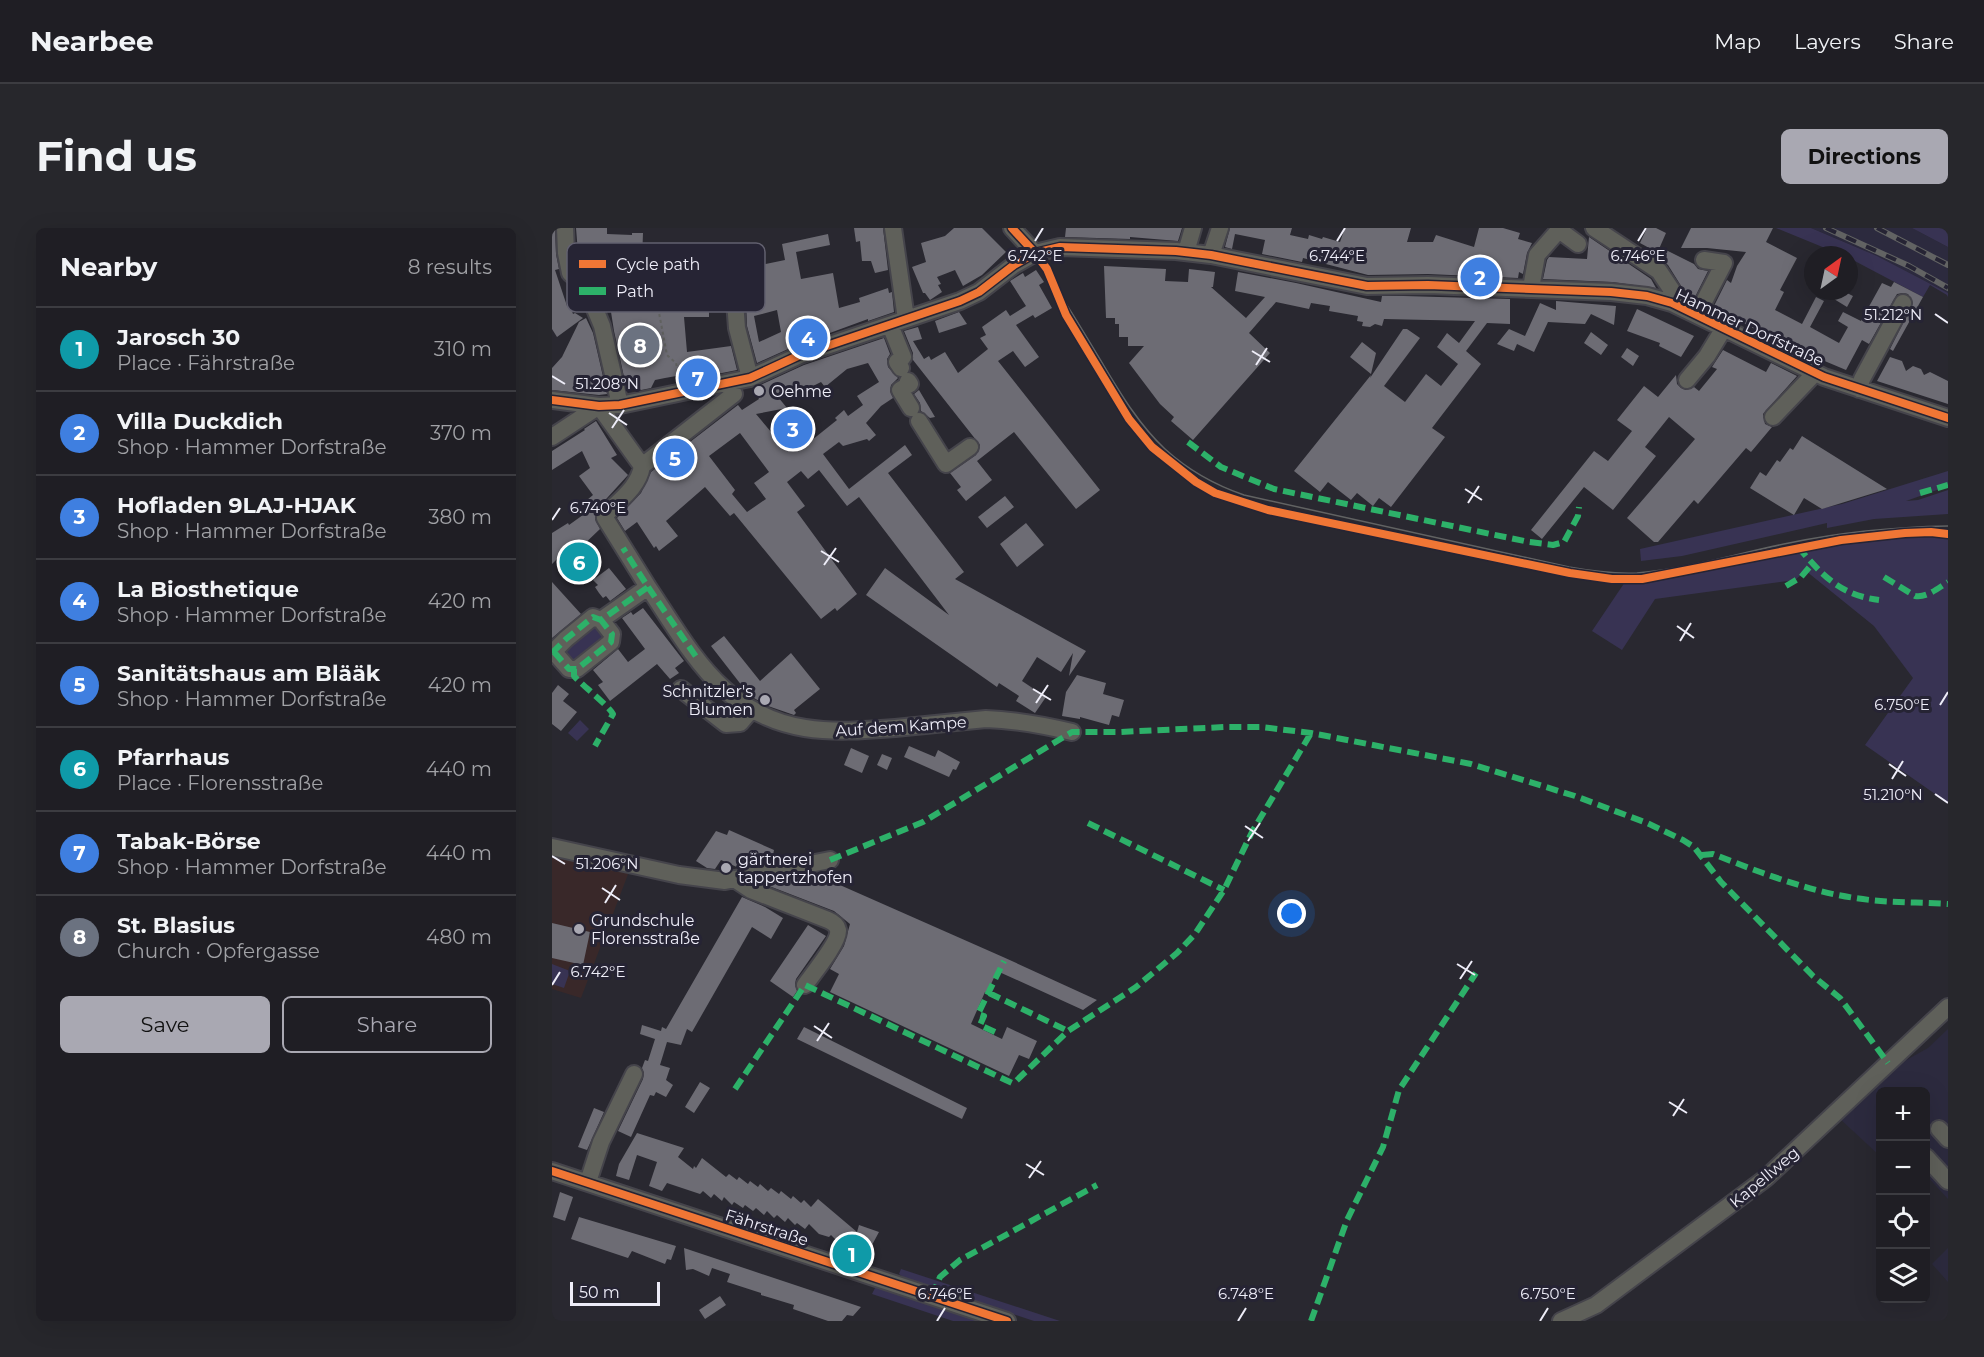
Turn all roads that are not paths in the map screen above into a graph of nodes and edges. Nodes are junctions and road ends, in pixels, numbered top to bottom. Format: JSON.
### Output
{"nodes":[{"id":1,"x":565,"y":228,"type":"edge"},
{"id":2,"x":892,"y":228,"type":"edge"},
{"id":3,"x":1012,"y":228,"type":"edge"},
{"id":4,"x":1182,"y":228,"type":"edge"},
{"id":5,"x":1192,"y":228,"type":"edge"},
{"id":6,"x":1220,"y":228,"type":"edge"},
{"id":7,"x":1594,"y":228,"type":"edge"},
{"id":8,"x":1578,"y":244,"type":"dead end"},
{"id":9,"x":1183,"y":252,"type":"junction"},
{"id":10,"x":1035,"y":253,"type":"junction"},
{"id":11,"x":1211,"y":255,"type":"junction"},
{"id":12,"x":567,"y":258,"type":"edge"},
{"id":13,"x":1704,"y":260,"type":"dead end"},
{"id":14,"x":1531,"y":288,"type":"junction"},
{"id":15,"x":1672,"y":303,"type":"junction"},
{"id":16,"x":1903,"y":303,"type":"dead end"},
{"id":17,"x":596,"y":312,"type":"edge"},
{"id":18,"x":736,"y":312,"type":"edge"},
{"id":19,"x":1697,"y":315,"type":"junction"},
{"id":20,"x":906,"y":319,"type":"junction"},
{"id":21,"x":890,"y":325,"type":"junction"},
{"id":22,"x":1724,"y":328,"type":"junction"},
{"id":23,"x":1815,"y":373,"type":"junction"},
{"id":24,"x":750,"y":378,"type":"junction"},
{"id":25,"x":1687,"y":380,"type":"dead end"},
{"id":26,"x":729,"y":384,"type":"junction"},
{"id":27,"x":1859,"y":389,"type":"junction"},
{"id":28,"x":552,"y":400,"type":"edge"},
{"id":29,"x":620,"y":405,"type":"junction"},
{"id":30,"x":599,"y":406,"type":"junction"},
{"id":31,"x":1773,"y":417,"type":"dead end"},
{"id":32,"x":1948,"y":418,"type":"edge"},
{"id":33,"x":552,"y":437,"type":"edge"},
{"id":34,"x":970,"y":447,"type":"dead end"},
{"id":35,"x":642,"y":466,"type":"junction"},
{"id":36,"x":648,"y":587,"type":"junction"},
{"id":37,"x":601,"y":620,"type":"junction"},
{"id":38,"x":553,"y":652,"type":"edge"},
{"id":39,"x":681,"y":689,"type":"dead end"},
{"id":40,"x":752,"y":709,"type":"junction"},
{"id":41,"x":1072,"y":732,"type":"dead end"},
{"id":42,"x":552,"y":847,"type":"edge"},
{"id":43,"x":830,"y":860,"type":"dead end"},
{"id":44,"x":736,"y":880,"type":"junction"},
{"id":45,"x":805,"y":985,"type":"dead end"},
{"id":46,"x":1948,"y":1007,"type":"edge"},
{"id":47,"x":634,"y":1074,"type":"dead end"},
{"id":48,"x":1930,"y":1162,"type":"edge"},
{"id":49,"x":552,"y":1171,"type":"edge"},
{"id":50,"x":588,"y":1182,"type":"junction"},
{"id":51,"x":1948,"y":1182,"type":"edge"},
{"id":52,"x":1008,"y":1321,"type":"edge"},
{"id":53,"x":1561,"y":1321,"type":"edge"}],
"edges":[{"from":1,"to":12,"type":"street"},
{"from":2,"to":20,"type":"street"},
{"from":3,"to":10,"type":"street"},
{"from":4,"to":9,"type":"street"},
{"from":5,"to":9,"type":"street"},
{"from":6,"to":11,"type":"street"},
{"from":7,"to":15,"type":"street"},
{"from":8,"to":14,"type":"street"},
{"from":9,"to":10,"type":"street","name":"Hammer Dorfstraße"},
{"from":9,"to":11,"type":"street","name":"Hammer Dorfstraße"},
{"from":10,"to":20,"type":"street","name":"Hammer Dorfstraße"},
{"from":11,"to":14,"type":"street","name":"Hammer Dorfstraße"},
{"from":13,"to":19,"type":"street"},
{"from":14,"to":15,"type":"street","name":"Hammer Dorfstraße"},
{"from":15,"to":19,"type":"street","name":"Hammer Dorfstraße"},
{"from":16,"to":27,"type":"street"},
{"from":17,"to":29,"type":"street"},
{"from":18,"to":24,"type":"street"},
{"from":19,"to":22,"type":"street","name":"Hammer Dorfstraße"},
{"from":20,"to":21,"type":"street","name":"Hammer Dorfstraße"},
{"from":21,"to":24,"type":"street","name":"Hammer Dorfstraße"},
{"from":21,"to":34,"type":"street"},
{"from":22,"to":23,"type":"street","name":"Hammer Dorfstraße"},
{"from":22,"to":25,"type":"street"},
{"from":23,"to":27,"type":"street","name":"Hammer Dorfstraße"},
{"from":23,"to":31,"type":"street"},
{"from":24,"to":26,"type":"street","name":"Hammer Dorfstraße"},
{"from":26,"to":29,"type":"street","name":"Hammer Dorfstraße"},
{"from":26,"to":35,"type":"street"},
{"from":27,"to":32,"type":"street","name":"Hammer Dorfstraße"},
{"from":28,"to":30,"type":"street","name":"Hammer Dorfstraße"},
{"from":29,"to":30,"type":"street","name":"Hammer Dorfstraße"},
{"from":30,"to":33,"type":"street"},
{"from":30,"to":35,"type":"street"},
{"from":35,"to":36,"type":"street","name":"Auf dem Kampe"},
{"from":36,"to":37,"type":"street"},
{"from":36,"to":40,"type":"street","name":"Auf dem Kampe"},
{"from":37,"to":38,"type":"street"},
{"from":37,"to":38,"type":"street"},
{"from":39,"to":40,"type":"street"},
{"from":40,"to":41,"type":"street","name":"Auf dem Kampe"},
{"from":42,"to":44,"type":"street"},
{"from":43,"to":44,"type":"street"},
{"from":44,"to":45,"type":"street"},
{"from":46,"to":53,"type":"street","name":"Kapellweg"},
{"from":47,"to":50,"type":"street"},
{"from":48,"to":51,"type":"street"},
{"from":49,"to":50,"type":"street","name":"Fährstraße"},
{"from":50,"to":52,"type":"street","name":"Fährstraße"}]}
